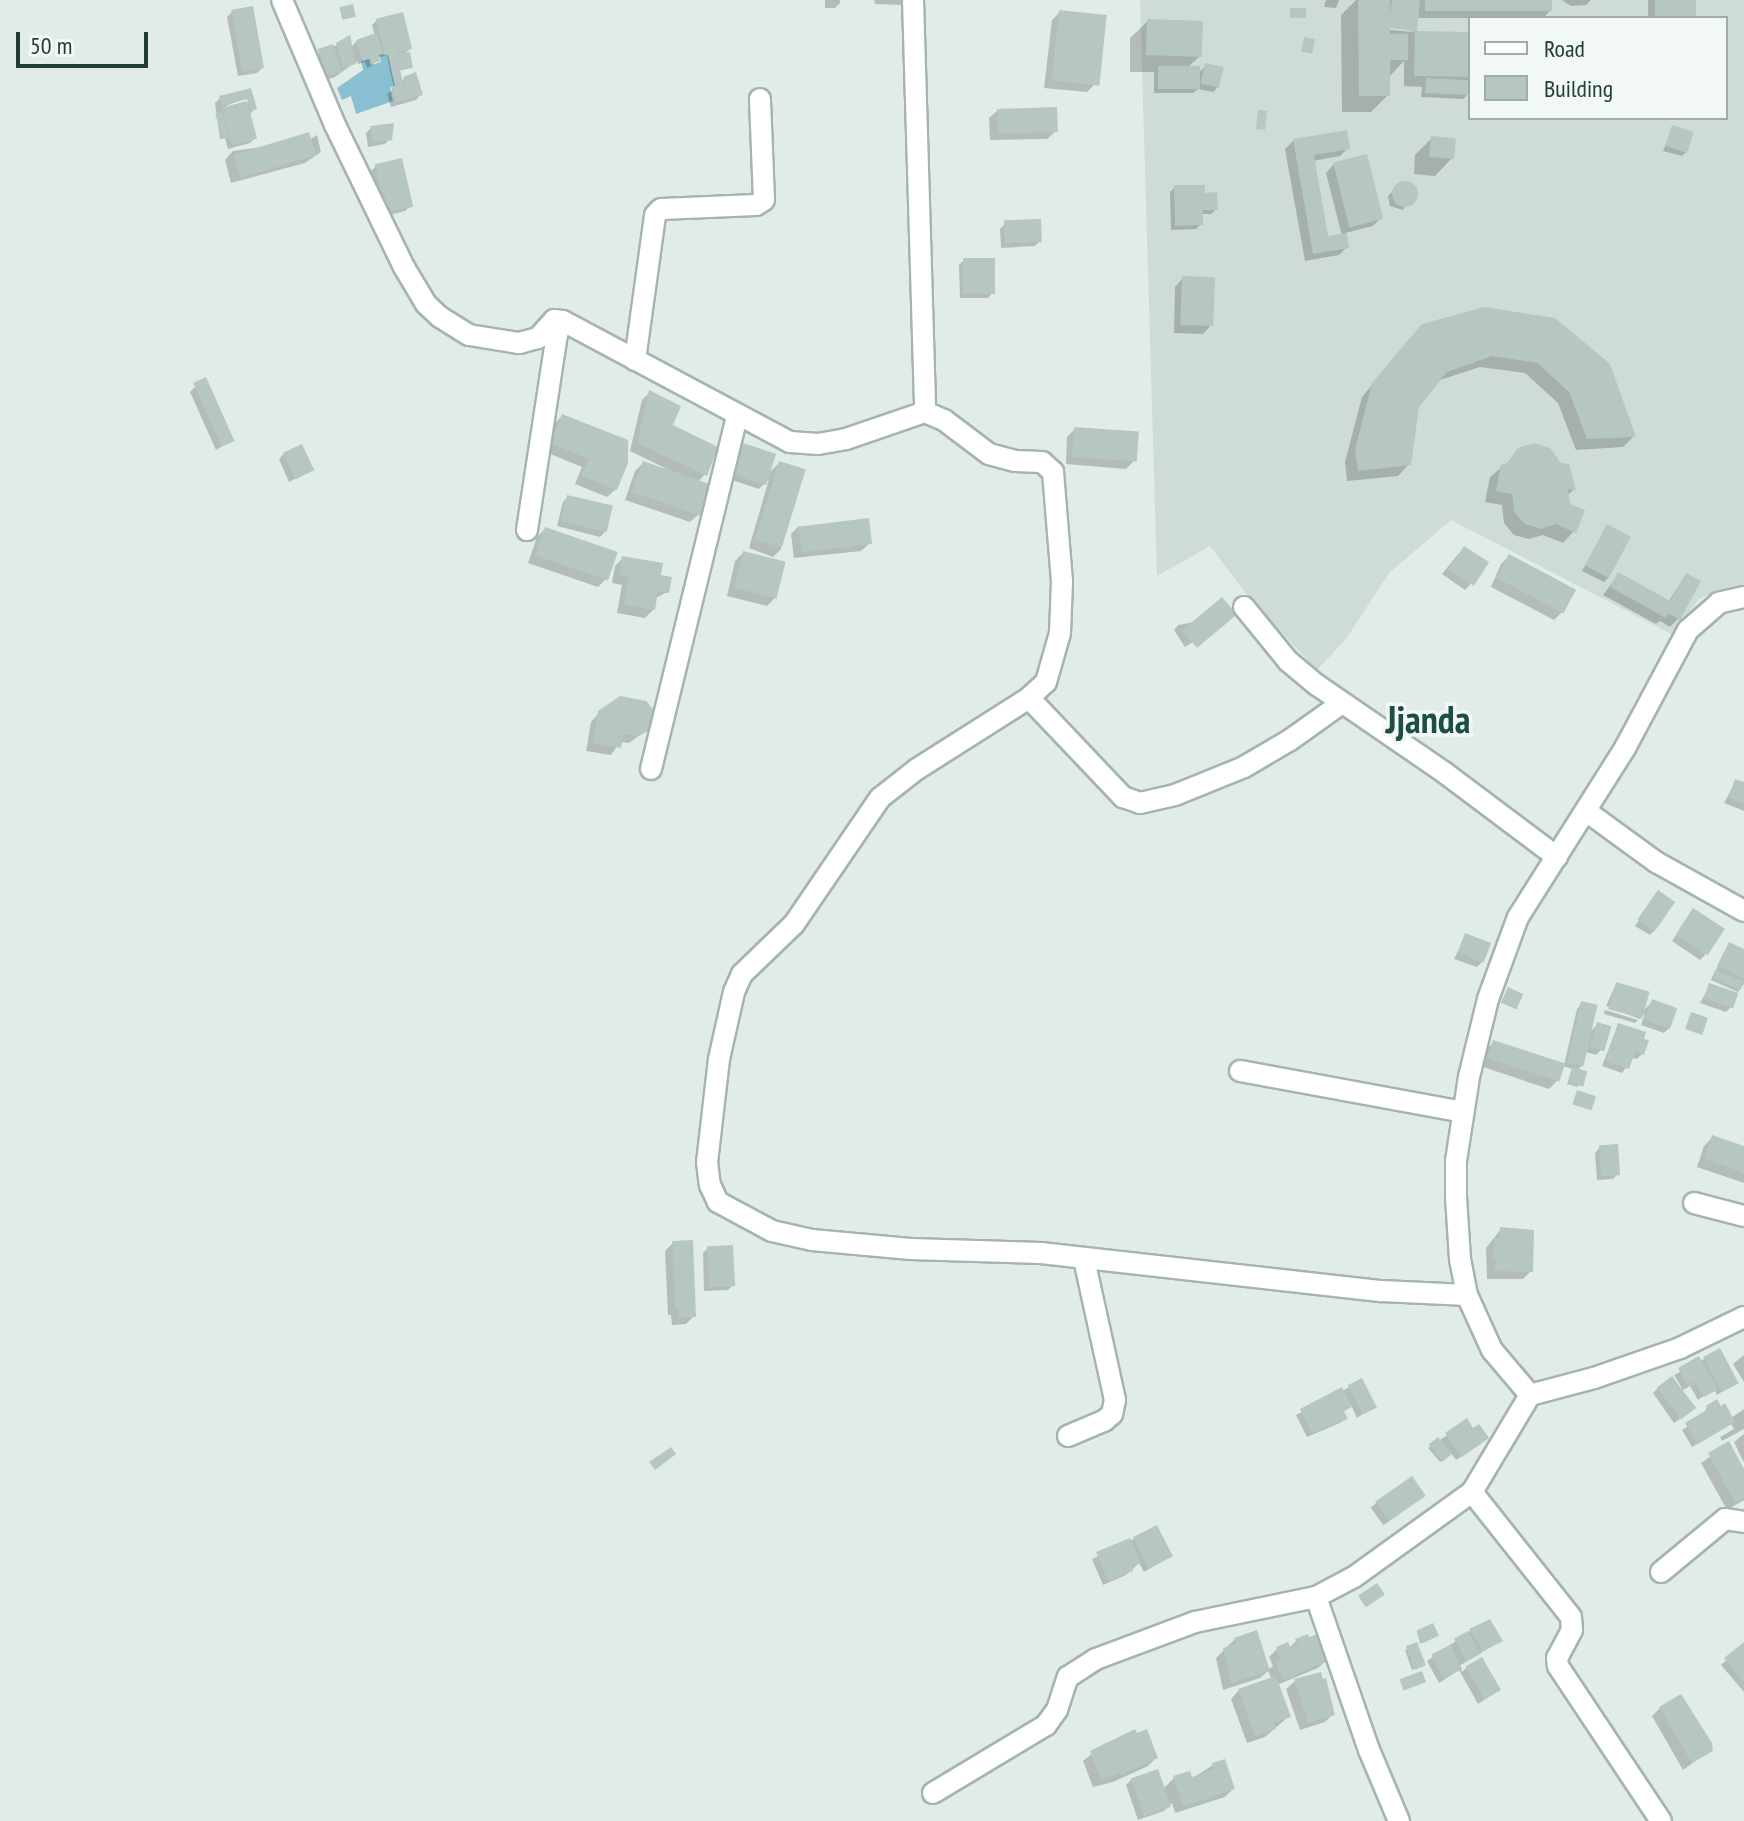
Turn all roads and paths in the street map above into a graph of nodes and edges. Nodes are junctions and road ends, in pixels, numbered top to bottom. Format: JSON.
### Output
{"nodes":[{"id":1,"x":282,"y":0,"type":"edge"},
{"id":2,"x":913,"y":0,"type":"edge"},
{"id":3,"x":760,"y":99,"type":"dead end"},
{"id":4,"x":563,"y":321,"type":"junction"},
{"id":5,"x":635,"y":360,"type":"junction"},
{"id":6,"x":925,"y":412,"type":"junction"},
{"id":7,"x":737,"y":417,"type":"junction"},
{"id":8,"x":527,"y":530,"type":"dead end"},
{"id":9,"x":1744,"y":597,"type":"edge"},
{"id":10,"x":1244,"y":607,"type":"dead end"},
{"id":11,"x":1029,"y":698,"type":"junction"},
{"id":12,"x":1342,"y":703,"type":"junction"},
{"id":13,"x":651,"y":769,"type":"dead end"},
{"id":14,"x":1586,"y":811,"type":"junction"},
{"id":15,"x":1557,"y":857,"type":"junction"},
{"id":16,"x":1744,"y":911,"type":"edge"},
{"id":17,"x":1240,"y":1071,"type":"dead end"},
{"id":18,"x":1463,"y":1112,"type":"junction"},
{"id":19,"x":1694,"y":1203,"type":"dead end"},
{"id":20,"x":1744,"y":1216,"type":"edge"},
{"id":21,"x":1084,"y":1259,"type":"junction"},
{"id":22,"x":1467,"y":1295,"type":"junction"},
{"id":23,"x":1744,"y":1317,"type":"edge"},
{"id":24,"x":1530,"y":1395,"type":"junction"},
{"id":25,"x":1068,"y":1436,"type":"dead end"},
{"id":26,"x":1472,"y":1492,"type":"junction"},
{"id":27,"x":1744,"y":1522,"type":"edge"},
{"id":28,"x":1661,"y":1572,"type":"dead end"},
{"id":29,"x":1316,"y":1597,"type":"junction"},
{"id":30,"x":933,"y":1793,"type":"dead end"},
{"id":31,"x":1399,"y":1821,"type":"edge"},
{"id":32,"x":1661,"y":1821,"type":"edge"}],
"edges":[{"from":1,"to":4,"type":"street"},
{"from":2,"to":6,"type":"street"},
{"from":3,"to":5,"type":"street"},
{"from":4,"to":5,"type":"street"},
{"from":4,"to":8,"type":"street"},
{"from":5,"to":7,"type":"street"},
{"from":6,"to":7,"type":"street"},
{"from":6,"to":11,"type":"street"},
{"from":7,"to":13,"type":"street"},
{"from":9,"to":14,"type":"street"},
{"from":10,"to":12,"type":"street"},
{"from":11,"to":12,"type":"street"},
{"from":11,"to":21,"type":"street"},
{"from":12,"to":15,"type":"street"},
{"from":14,"to":15,"type":"street"},
{"from":14,"to":16,"type":"street"},
{"from":15,"to":18,"type":"street"},
{"from":17,"to":18,"type":"street"},
{"from":18,"to":22,"type":"street"},
{"from":19,"to":20,"type":"street"},
{"from":21,"to":22,"type":"street"},
{"from":21,"to":25,"type":"street"},
{"from":22,"to":24,"type":"street"},
{"from":23,"to":24,"type":"street"},
{"from":24,"to":26,"type":"street"},
{"from":26,"to":29,"type":"street"},
{"from":26,"to":32,"type":"street"},
{"from":27,"to":28,"type":"street"},
{"from":29,"to":30,"type":"street"},
{"from":29,"to":31,"type":"street"}]}
